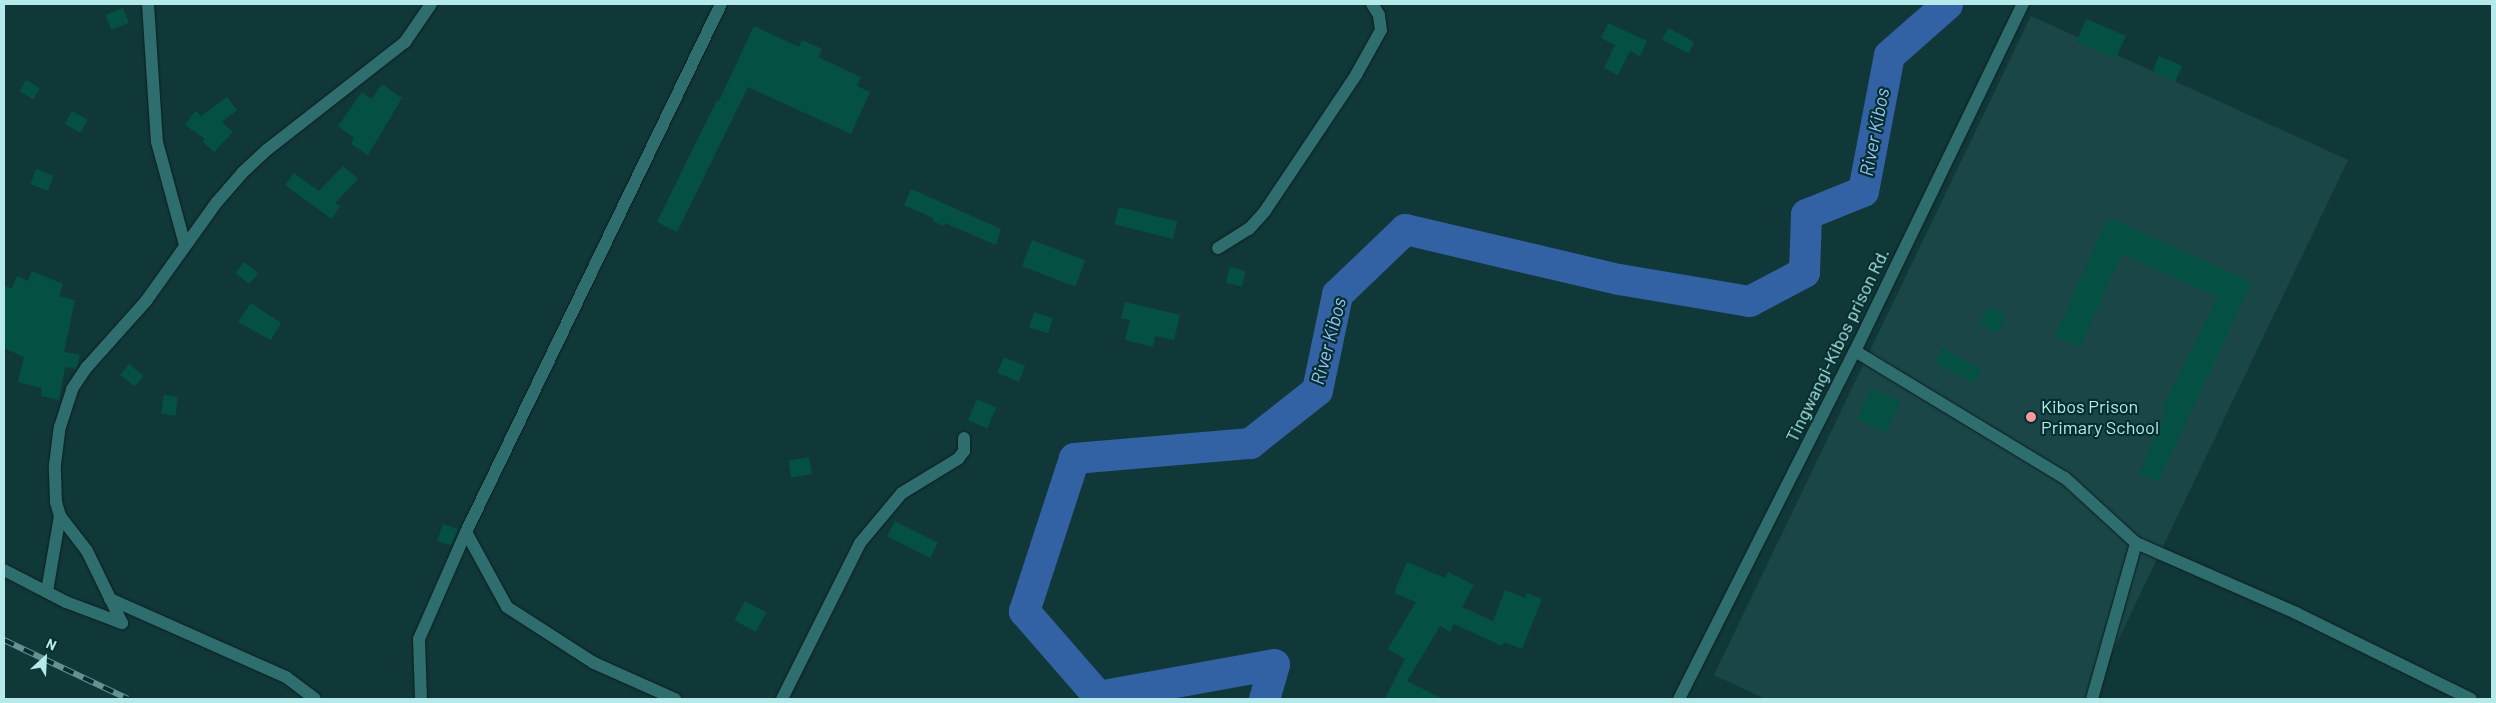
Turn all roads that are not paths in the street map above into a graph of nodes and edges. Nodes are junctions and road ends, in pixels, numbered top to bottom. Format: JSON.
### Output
{"nodes":[{"id":1,"x":148,"y":4,"type":"edge"},
{"id":2,"x":431,"y":4,"type":"edge"},
{"id":3,"x":721,"y":4,"type":"edge"},
{"id":4,"x":1372,"y":4,"type":"edge"},
{"id":5,"x":2024,"y":4,"type":"edge"},
{"id":6,"x":185,"y":245,"type":"junction"},
{"id":7,"x":1218,"y":248,"type":"dead end"},
{"id":8,"x":1854,"y":351,"type":"junction"},
{"id":9,"x":964,"y":438,"type":"dead end"},
{"id":10,"x":60,"y":516,"type":"junction"},
{"id":11,"x":466,"y":532,"type":"junction"},
{"id":12,"x":2136,"y":543,"type":"junction"},
{"id":13,"x":4,"y":570,"type":"edge"},
{"id":14,"x":47,"y":591,"type":"junction"},
{"id":15,"x":110,"y":599,"type":"junction"},
{"id":16,"x":315,"y":699,"type":"edge"},
{"id":17,"x":421,"y":699,"type":"edge"},
{"id":18,"x":675,"y":699,"type":"edge"},
{"id":19,"x":782,"y":699,"type":"edge"},
{"id":20,"x":1679,"y":699,"type":"edge"},
{"id":21,"x":2092,"y":699,"type":"edge"},
{"id":22,"x":2471,"y":699,"type":"edge"}],
"edges":[{"from":1,"to":6,"type":"street"},
{"from":2,"to":6,"type":"street"},
{"from":3,"to":11,"type":"street"},
{"from":4,"to":7,"type":"street"},
{"from":5,"to":8,"type":"street","name":"Tingwangi-Kibos prison Rd."},
{"from":6,"to":10,"type":"street"},
{"from":8,"to":12,"type":"street"},
{"from":8,"to":20,"type":"street","name":"Tingwangi-Kibos prison Rd."},
{"from":9,"to":19,"type":"street"},
{"from":10,"to":14,"type":"street"},
{"from":10,"to":15,"type":"street"},
{"from":11,"to":17,"type":"street"},
{"from":11,"to":18,"type":"street"},
{"from":12,"to":21,"type":"street"},
{"from":12,"to":22,"type":"street"},
{"from":13,"to":14,"type":"street"},
{"from":14,"to":15,"type":"street"},
{"from":15,"to":16,"type":"street"}]}
